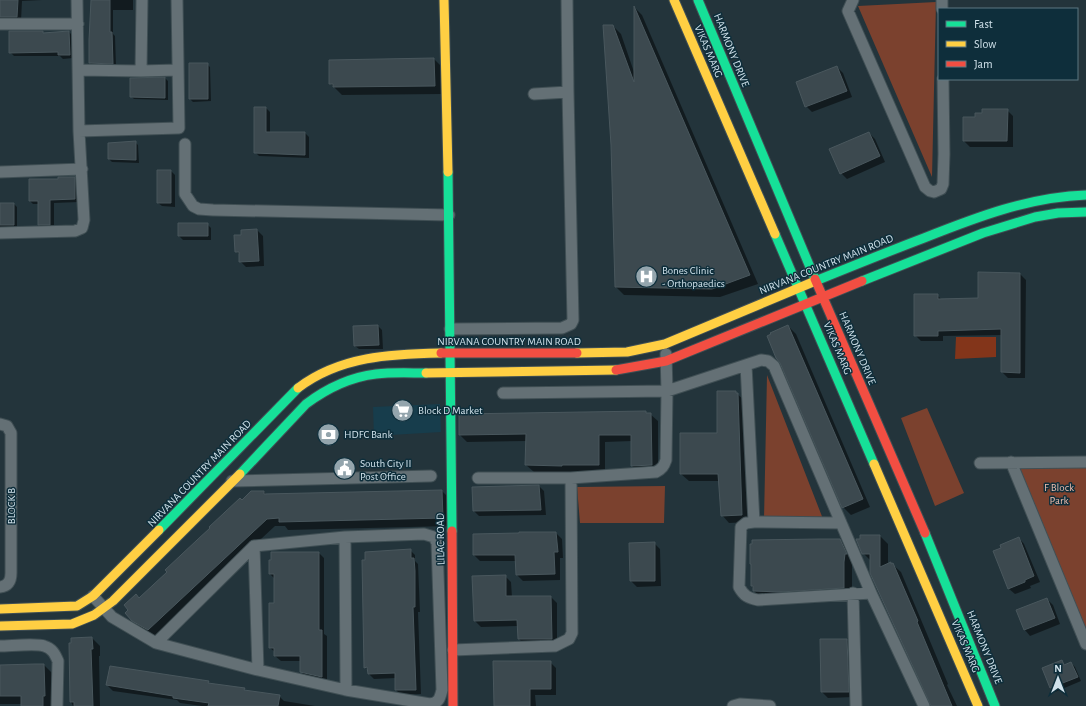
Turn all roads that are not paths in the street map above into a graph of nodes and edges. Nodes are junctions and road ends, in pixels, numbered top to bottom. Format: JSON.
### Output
{"nodes":[{"id":1,"x":77,"y":0,"type":"edge"},
{"id":2,"x":142,"y":0,"type":"edge"},
{"id":3,"x":177,"y":0,"type":"edge"},
{"id":4,"x":444,"y":0,"type":"edge"},
{"id":5,"x":567,"y":0,"type":"edge"},
{"id":6,"x":674,"y":0,"type":"edge"},
{"id":7,"x":698,"y":0,"type":"edge"},
{"id":8,"x":853,"y":0,"type":"edge"},
{"id":9,"x":0,"y":24,"type":"edge"},
{"id":10,"x":78,"y":24,"type":"junction"},
{"id":11,"x":79,"y":70,"type":"junction"},
{"id":12,"x":177,"y":70,"type":"junction"},
{"id":13,"x":141,"y":71,"type":"junction"},
{"id":14,"x":943,"y":80,"type":"edge"},
{"id":15,"x":568,"y":92,"type":"junction"},
{"id":16,"x":534,"y":94,"type":"dead end"},
{"id":17,"x":726,"y":95,"type":"junction"},
{"id":18,"x":80,"y":131,"type":"junction"},
{"id":19,"x":185,"y":144,"type":"dead end"},
{"id":20,"x":82,"y":170,"type":"junction"},
{"id":21,"x":0,"y":172,"type":"edge"},
{"id":22,"x":1086,"y":195,"type":"edge"},
{"id":23,"x":1086,"y":212,"type":"edge"},
{"id":24,"x":449,"y":215,"type":"junction"},
{"id":25,"x":0,"y":233,"type":"edge"},
{"id":26,"x":817,"y":281,"type":"junction"},
{"id":27,"x":798,"y":288,"type":"junction"},
{"id":28,"x":823,"y":297,"type":"junction"},
{"id":29,"x":805,"y":303,"type":"junction"},
{"id":30,"x":450,"y":329,"type":"junction"},
{"id":31,"x":665,"y":344,"type":"junction"},
{"id":32,"x":449,"y":353,"type":"junction"},
{"id":33,"x":666,"y":361,"type":"junction"},
{"id":34,"x":746,"y":366,"type":"junction"},
{"id":35,"x":450,"y":372,"type":"junction"},
{"id":36,"x":667,"y":391,"type":"junction"},
{"id":37,"x":502,"y":393,"type":"dead end"},
{"id":38,"x":0,"y":424,"type":"edge"},
{"id":39,"x":1011,"y":462,"type":"junction"},
{"id":40,"x":1086,"y":462,"type":"edge"},
{"id":41,"x":980,"y":463,"type":"dead end"},
{"id":42,"x":431,"y":476,"type":"dead end"},
{"id":43,"x":478,"y":478,"type":"dead end"},
{"id":44,"x":571,"y":478,"type":"junction"},
{"id":45,"x":232,"y":481,"type":"junction"},
{"id":46,"x":754,"y":522,"type":"junction"},
{"id":47,"x":841,"y":523,"type":"junction"},
{"id":48,"x":345,"y":537,"type":"junction"},
{"id":49,"x":254,"y":546,"type":"junction"},
{"id":50,"x":0,"y":587,"type":"edge"},
{"id":51,"x":871,"y":592,"type":"junction"},
{"id":52,"x":853,"y":593,"type":"junction"},
{"id":53,"x":93,"y":596,"type":"junction"},
{"id":54,"x":0,"y":609,"type":"edge"},
{"id":55,"x":104,"y":609,"type":"junction"},
{"id":56,"x":0,"y":626,"type":"edge"},
{"id":57,"x":156,"y":643,"type":"junction"},
{"id":58,"x":1086,"y":644,"type":"edge"},
{"id":59,"x":0,"y":646,"type":"edge"},
{"id":60,"x":453,"y":650,"type":"junction"},
{"id":61,"x":258,"y":670,"type":"junction"},
{"id":62,"x":346,"y":690,"type":"junction"},
{"id":63,"x":57,"y":706,"type":"edge"},
{"id":64,"x":453,"y":706,"type":"edge"},
{"id":65,"x":733,"y":706,"type":"edge"},
{"id":66,"x":770,"y":706,"type":"edge"},
{"id":67,"x":856,"y":706,"type":"edge"},
{"id":68,"x":924,"y":706,"type":"edge"},
{"id":69,"x":978,"y":706,"type":"edge"},
{"id":70,"x":995,"y":706,"type":"edge"}],
"edges":[{"from":1,"to":10,"type":"street"},
{"from":2,"to":13,"type":"street"},
{"from":3,"to":12,"type":"street"},
{"from":4,"to":24,"type":"street","name":"LILAC ROAD"},
{"from":5,"to":15,"type":"street"},
{"from":6,"to":17,"type":"street","name":"VIKAS MARG"},
{"from":7,"to":17,"type":"street","name":"HARMONY DRIVE"},
{"from":8,"to":14,"type":"street"},
{"from":9,"to":10,"type":"street"},
{"from":10,"to":11,"type":"street"},
{"from":11,"to":13,"type":"street"},
{"from":11,"to":18,"type":"street"},
{"from":12,"to":13,"type":"street"},
{"from":12,"to":18,"type":"street"},
{"from":15,"to":16,"type":"street"},
{"from":15,"to":30,"type":"street"},
{"from":17,"to":26,"type":"street","name":"HARMONY DRIVE"},
{"from":17,"to":27,"type":"street","name":"VIKAS MARG"},
{"from":18,"to":20,"type":"street"},
{"from":19,"to":24,"type":"street"},
{"from":20,"to":21,"type":"street"},
{"from":20,"to":25,"type":"street"},
{"from":22,"to":26,"type":"street","name":"NIRVANA COUNTRY MAIN ROAD"},
{"from":23,"to":28,"type":"street"},
{"from":24,"to":30,"type":"street","name":"LILAC ROAD"},
{"from":26,"to":27,"type":"street","name":"NIRVANA COUNTRY MAIN ROAD"},
{"from":26,"to":28,"type":"street","name":"HARMONY DRIVE"},
{"from":27,"to":29,"type":"street","name":"VIKAS MARG"},
{"from":27,"to":31,"type":"street","name":"NIRVANA COUNTRY MAIN ROAD"},
{"from":28,"to":29,"type":"street"},
{"from":28,"to":70,"type":"street","name":"HARMONY DRIVE"},
{"from":29,"to":33,"type":"street"},
{"from":29,"to":69,"type":"street","name":"VIKAS MARG"},
{"from":30,"to":32,"type":"street","name":"LILAC ROAD"},
{"from":31,"to":32,"type":"street","name":"NIRVANA COUNTRY MAIN ROAD"},
{"from":31,"to":33,"type":"street"},
{"from":32,"to":35,"type":"street","name":"LILAC ROAD"},
{"from":32,"to":53,"type":"street","name":"NIRVANA COUNTRY MAIN ROAD"},
{"from":33,"to":35,"type":"street"},
{"from":33,"to":36,"type":"street"},
{"from":34,"to":36,"type":"street"},
{"from":34,"to":46,"type":"street"},
{"from":34,"to":47,"type":"street"},
{"from":35,"to":45,"type":"street"},
{"from":35,"to":60,"type":"street","name":"LILAC ROAD"},
{"from":36,"to":37,"type":"street"},
{"from":36,"to":44,"type":"street"},
{"from":38,"to":50,"type":"street","name":"BLOCK B"},
{"from":39,"to":40,"type":"street"},
{"from":39,"to":41,"type":"street"},
{"from":39,"to":58,"type":"street"},
{"from":42,"to":45,"type":"street"},
{"from":43,"to":44,"type":"street"},
{"from":44,"to":60,"type":"street"},
{"from":45,"to":55,"type":"street"},
{"from":46,"to":47,"type":"street"},
{"from":46,"to":52,"type":"street"},
{"from":47,"to":51,"type":"street"},
{"from":48,"to":49,"type":"street"},
{"from":48,"to":62,"type":"street"},
{"from":48,"to":62,"type":"street"},
{"from":49,"to":57,"type":"street"},
{"from":49,"to":61,"type":"street"},
{"from":51,"to":52,"type":"street"},
{"from":51,"to":68,"type":"street"},
{"from":52,"to":67,"type":"street"},
{"from":53,"to":54,"type":"street","name":"NIRVANA COUNTRY MAIN ROAD"},
{"from":53,"to":55,"type":"street"},
{"from":55,"to":56,"type":"street"},
{"from":55,"to":57,"type":"street"},
{"from":57,"to":61,"type":"street"},
{"from":59,"to":63,"type":"street"},
{"from":60,"to":64,"type":"street","name":"LILAC ROAD"},
{"from":61,"to":62,"type":"street"},
{"from":65,"to":66,"type":"street"}]}
